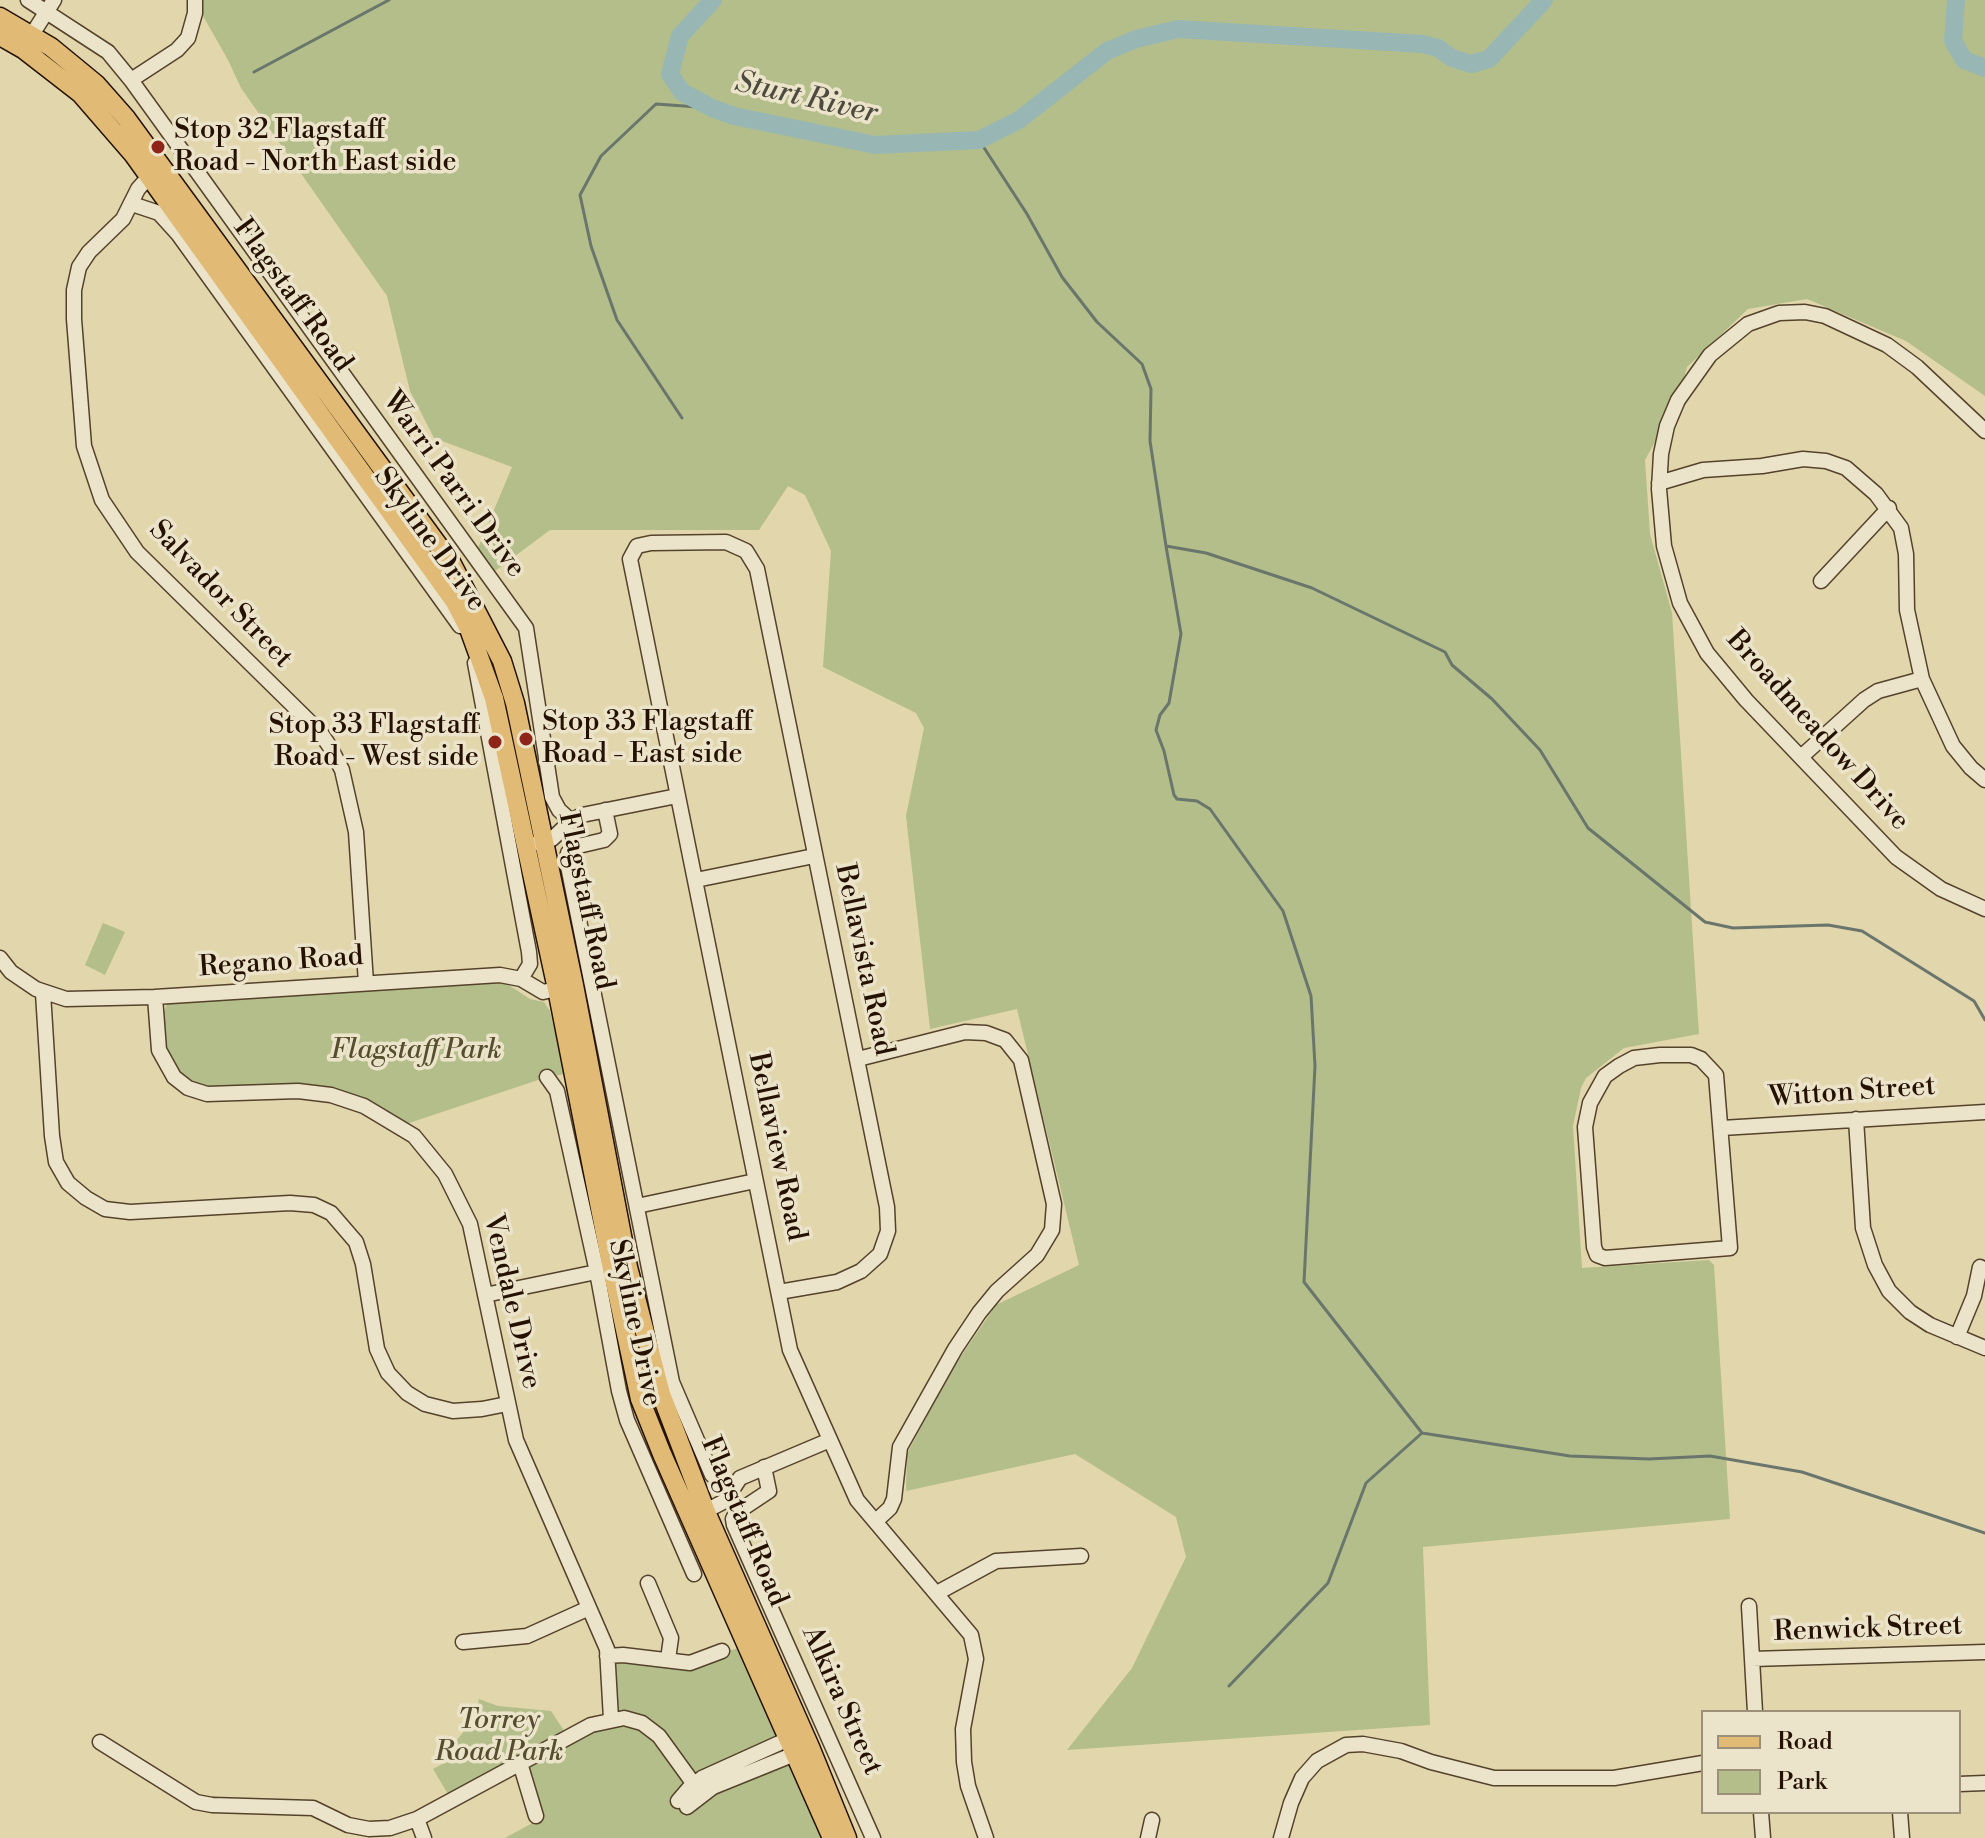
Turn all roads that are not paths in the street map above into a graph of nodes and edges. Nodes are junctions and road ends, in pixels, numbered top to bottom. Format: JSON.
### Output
{"nodes":[{"id":1,"x":28,"y":0,"type":"edge"},
{"id":2,"x":195,"y":0,"type":"edge"},
{"id":3,"x":50,"y":6,"type":"edge"},
{"id":4,"x":0,"y":17,"type":"edge"},
{"id":5,"x":0,"y":36,"type":"edge"},
{"id":6,"x":28,"y":42,"type":"junction"},
{"id":7,"x":131,"y":80,"type":"junction"},
{"id":8,"x":155,"y":170,"type":"junction"},
{"id":9,"x":132,"y":204,"type":"junction"},
{"id":10,"x":1985,"y":431,"type":"edge"},
{"id":11,"x":1659,"y":483,"type":"junction"},
{"id":12,"x":1889,"y":508,"type":"junction"},
{"id":13,"x":757,"y":569,"type":"joint"},
{"id":14,"x":1821,"y":581,"type":"dead end"},
{"id":15,"x":1922,"y":679,"type":"junction"},
{"id":16,"x":1801,"y":757,"type":"junction"},
{"id":17,"x":1985,"y":780,"type":"edge"},
{"id":18,"x":677,"y":796,"type":"junction"},
{"id":19,"x":605,"y":810,"type":"junction"},
{"id":20,"x":571,"y":821,"type":"junction"},
{"id":21,"x":535,"y":844,"type":"junction"},
{"id":22,"x":814,"y":856,"type":"junction"},
{"id":23,"x":696,"y":880,"type":"junction"},
{"id":24,"x":1985,"y":909,"type":"edge"},
{"id":25,"x":0,"y":958,"type":"edge"},
{"id":26,"x":521,"y":979,"type":"junction"},
{"id":27,"x":366,"y":983,"type":"junction"},
{"id":28,"x":565,"y":987,"type":"junction"},
{"id":29,"x":43,"y":993,"type":"junction"},
{"id":30,"x":155,"y":997,"type":"junction"},
{"id":31,"x":858,"y":1059,"type":"junction"},
{"id":32,"x":547,"y":1077,"type":"dead end"},
{"id":33,"x":1985,"y":1112,"type":"edge"},
{"id":34,"x":1856,"y":1119,"type":"junction"},
{"id":35,"x":1722,"y":1128,"type":"junction"},
{"id":36,"x":755,"y":1181,"type":"junction"},
{"id":37,"x":637,"y":1206,"type":"junction"},
{"id":38,"x":1980,"y":1267,"type":"dead end"},
{"id":39,"x":612,"y":1270,"type":"junction"},
{"id":40,"x":779,"y":1292,"type":"junction"},
{"id":41,"x":485,"y":1295,"type":"junction"},
{"id":42,"x":1957,"y":1337,"type":"junction"},
{"id":43,"x":1985,"y":1348,"type":"edge"},
{"id":44,"x":507,"y":1404,"type":"junction"},
{"id":45,"x":830,"y":1440,"type":"junction"},
{"id":46,"x":764,"y":1467,"type":"junction"},
{"id":47,"x":732,"y":1487,"type":"junction"},
{"id":48,"x":699,"y":1515,"type":"junction"},
{"id":49,"x":876,"y":1521,"type":"junction"},
{"id":50,"x":1081,"y":1556,"type":"dead end"},
{"id":51,"x":688,"y":1571,"type":"dead end"},
{"id":52,"x":666,"y":1585,"type":"dead end"},
{"id":53,"x":937,"y":1593,"type":"junction"},
{"id":54,"x":1749,"y":1606,"type":"dead end"},
{"id":55,"x":589,"y":1608,"type":"junction"},
{"id":56,"x":463,"y":1642,"type":"dead end"},
{"id":57,"x":722,"y":1651,"type":"dead end"},
{"id":58,"x":1985,"y":1652,"type":"edge"},
{"id":59,"x":607,"y":1656,"type":"junction"},
{"id":60,"x":668,"y":1659,"type":"junction"},
{"id":61,"x":1752,"y":1659,"type":"junction"},
{"id":62,"x":1755,"y":1710,"type":"edge"},
{"id":63,"x":611,"y":1719,"type":"junction"},
{"id":64,"x":100,"y":1742,"type":"dead end"},
{"id":65,"x":800,"y":1743,"type":"junction"},
{"id":66,"x":520,"y":1763,"type":"junction"},
{"id":67,"x":1701,"y":1763,"type":"edge"},
{"id":68,"x":1985,"y":1783,"type":"edge"},
{"id":69,"x":1961,"y":1784,"type":"edge"},
{"id":70,"x":697,"y":1789,"type":"junction"},
{"id":71,"x":682,"y":1804,"type":"dead end"},
{"id":72,"x":1761,"y":1814,"type":"edge"},
{"id":73,"x":1900,"y":1814,"type":"edge"},
{"id":74,"x":536,"y":1816,"type":"dead end"},
{"id":75,"x":417,"y":1819,"type":"junction"},
{"id":76,"x":1152,"y":1820,"type":"dead end"},
{"id":77,"x":424,"y":1838,"type":"edge"},
{"id":78,"x":832,"y":1838,"type":"edge"},
{"id":79,"x":847,"y":1838,"type":"edge"},
{"id":80,"x":873,"y":1838,"type":"edge"},
{"id":81,"x":986,"y":1838,"type":"edge"},
{"id":82,"x":1148,"y":1838,"type":"edge"},
{"id":83,"x":1281,"y":1838,"type":"edge"},
{"id":84,"x":1763,"y":1838,"type":"edge"},
{"id":85,"x":1902,"y":1838,"type":"edge"}],
"edges":[{"from":1,"to":3,"type":"street","name":"Warri Parri Drive"},
{"from":2,"to":7,"type":"street"},
{"from":3,"to":6,"type":"street"},
{"from":3,"to":7,"type":"street","name":"Warri Parri Drive"},
{"from":4,"to":6,"type":"main road","name":"Flagstaff Road"},
{"from":5,"to":6,"type":"main road","name":"Flagstaff Road"},
{"from":6,"to":8,"type":"main road","name":"Flagstaff Road"},
{"from":7,"to":20,"type":"street","name":"Warri Parri Drive"},
{"from":8,"to":9,"type":"street","name":"Salvador Street"},
{"from":8,"to":21,"type":"main road","name":"Flagstaff Road"},
{"from":9,"to":26,"type":"street","name":"Skyline Drive"},
{"from":9,"to":27,"type":"street","name":"Salvador Street"},
{"from":10,"to":11,"type":"street","name":"Broadmeadow Drive"},
{"from":11,"to":12,"type":"street"},
{"from":11,"to":16,"type":"street","name":"Broadmeadow Drive"},
{"from":12,"to":14,"type":"street"},
{"from":12,"to":15,"type":"street"},
{"from":13,"to":18,"type":"street","name":"Bellaview Road"},
{"from":13,"to":22,"type":"street","name":"Bellavista Road"},
{"from":15,"to":16,"type":"street"},
{"from":15,"to":17,"type":"street"},
{"from":16,"to":24,"type":"street","name":"Broadmeadow Drive"},
{"from":18,"to":19,"type":"street"},
{"from":18,"to":23,"type":"street","name":"Bellaview Road"},
{"from":19,"to":20,"type":"street"},
{"from":19,"to":37,"type":"street","name":"Flagstaff Road"},
{"from":20,"to":21,"type":"street"},
{"from":21,"to":28,"type":"main road","name":"Flagstaff Road"},
{"from":22,"to":23,"type":"street"},
{"from":22,"to":31,"type":"street","name":"Bellavista Road"},
{"from":23,"to":36,"type":"street","name":"Bellaview Road"},
{"from":25,"to":29,"type":"street","name":"Regano Road"},
{"from":26,"to":27,"type":"street","name":"Regano Road"},
{"from":26,"to":28,"type":"street","name":"Regano Road"},
{"from":27,"to":30,"type":"street","name":"Regano Road"},
{"from":28,"to":39,"type":"main road","name":"Flagstaff Road"},
{"from":29,"to":30,"type":"street","name":"Regano Road"},
{"from":29,"to":44,"type":"street"},
{"from":30,"to":41,"type":"street","name":"Vendale Drive"},
{"from":31,"to":40,"type":"street","name":"Bellavista Road"},
{"from":31,"to":49,"type":"street"},
{"from":32,"to":39,"type":"street","name":"Skyline Drive"},
{"from":33,"to":34,"type":"street","name":"Witton Street"},
{"from":34,"to":35,"type":"street","name":"Witton Street"},
{"from":34,"to":42,"type":"street"},
{"from":35,"to":35,"type":"street"},
{"from":36,"to":37,"type":"street"},
{"from":36,"to":40,"type":"street","name":"Bellaview Road"},
{"from":37,"to":47,"type":"street","name":"Flagstaff Road"},
{"from":38,"to":42,"type":"street"},
{"from":39,"to":41,"type":"street"},
{"from":39,"to":48,"type":"main road","name":"Flagstaff Road"},
{"from":39,"to":51,"type":"street","name":"Skyline Drive"},
{"from":40,"to":45,"type":"street","name":"Bellaview Road"},
{"from":41,"to":44,"type":"street","name":"Vendale Drive"},
{"from":42,"to":43,"type":"street"},
{"from":44,"to":55,"type":"street","name":"Vendale Drive"},
{"from":45,"to":46,"type":"street"},
{"from":45,"to":49,"type":"street","name":"Bellaview Road"},
{"from":46,"to":47,"type":"street"},
{"from":46,"to":80,"type":"street","name":"Alkira Street"},
{"from":47,"to":48,"type":"street"},
{"from":48,"to":65,"type":"main road","name":"Flagstaff Road"},
{"from":49,"to":53,"type":"street","name":"Bellaview Road"},
{"from":50,"to":53,"type":"street"},
{"from":52,"to":60,"type":"street"},
{"from":53,"to":81,"type":"street","name":"Bellaview Road"},
{"from":54,"to":61,"type":"street"},
{"from":55,"to":56,"type":"street"},
{"from":55,"to":59,"type":"street","name":"Vendale Drive"},
{"from":57,"to":60,"type":"street"},
{"from":58,"to":61,"type":"street","name":"Renwick Street"},
{"from":59,"to":60,"type":"street"},
{"from":59,"to":63,"type":"street","name":"Vendale Drive"},
{"from":61,"to":62,"type":"street"},
{"from":63,"to":66,"type":"street"},
{"from":63,"to":70,"type":"street"},
{"from":64,"to":75,"type":"street"},
{"from":65,"to":70,"type":"street"},
{"from":65,"to":78,"type":"main road","name":"Flagstaff Road"},
{"from":65,"to":79,"type":"main road","name":"Flagstaff Road"},
{"from":66,"to":74,"type":"street"},
{"from":66,"to":75,"type":"street"},
{"from":67,"to":83,"type":"street"},
{"from":68,"to":69,"type":"street"},
{"from":70,"to":71,"type":"street"},
{"from":72,"to":84,"type":"street"},
{"from":73,"to":85,"type":"street"},
{"from":75,"to":77,"type":"street"},
{"from":76,"to":82,"type":"street"}]}
